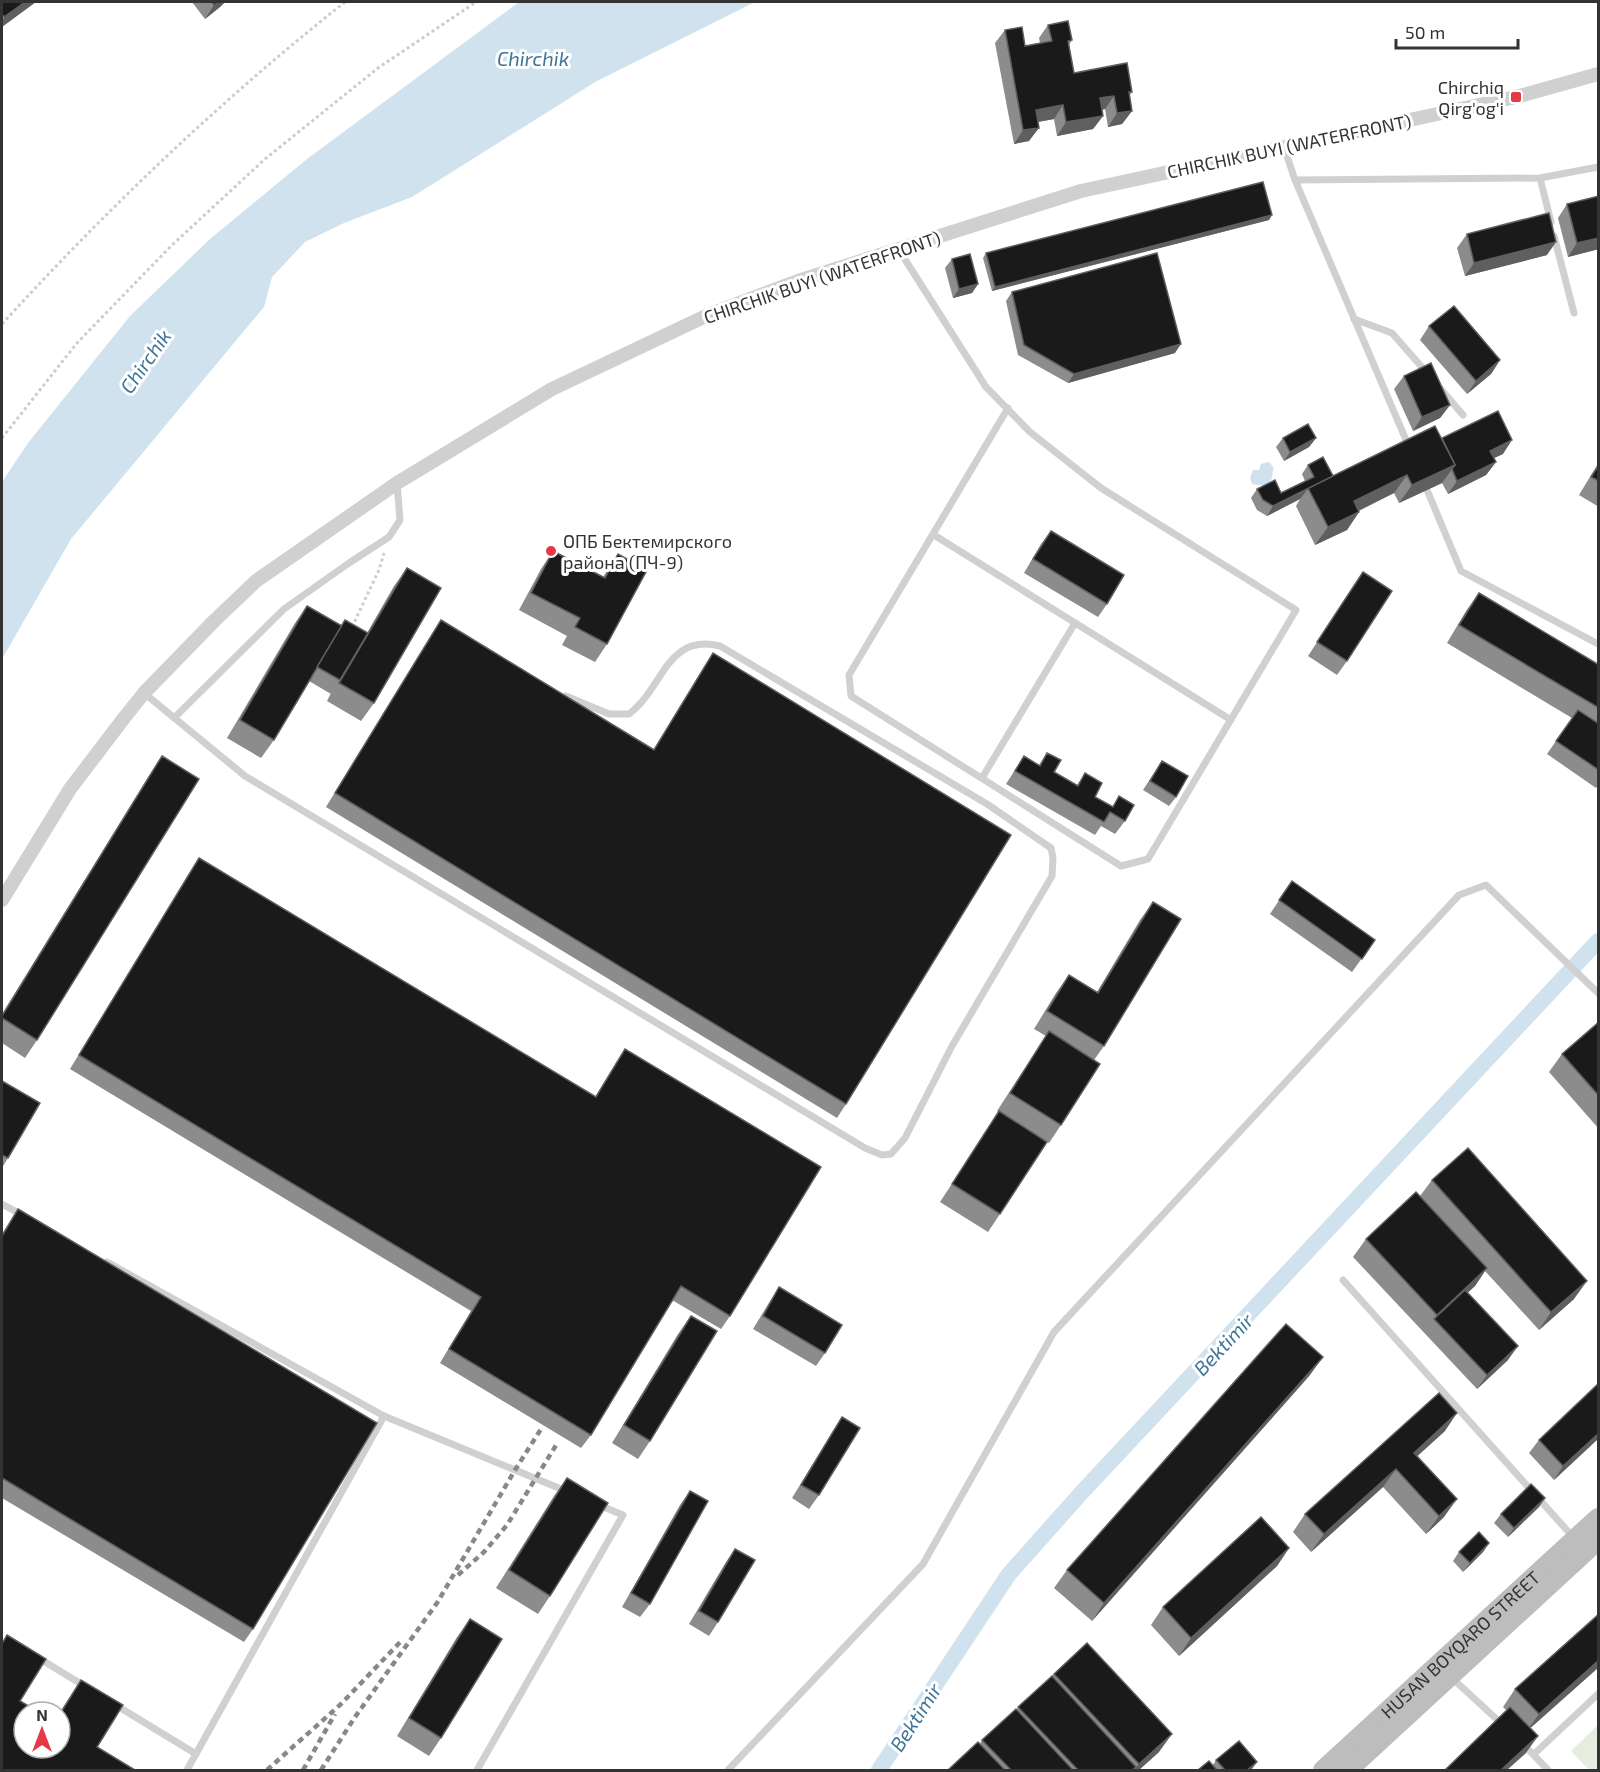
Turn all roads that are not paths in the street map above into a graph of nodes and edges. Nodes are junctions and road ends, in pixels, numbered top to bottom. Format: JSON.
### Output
{"nodes":[{"id":1,"x":1599,"y":74,"type":"edge"},
{"id":2,"x":1284,"y":147,"type":"junction"},
{"id":3,"x":1599,"y":167,"type":"edge"},
{"id":4,"x":1540,"y":178,"type":"junction"},
{"id":5,"x":1295,"y":180,"type":"junction"},
{"id":6,"x":899,"y":250,"type":"junction"},
{"id":7,"x":1574,"y":313,"type":"dead end"},
{"id":8,"x":1354,"y":319,"type":"junction"},
{"id":9,"x":1008,"y":408,"type":"junction"},
{"id":10,"x":1463,"y":415,"type":"dead end"},
{"id":11,"x":1410,"y":450,"type":"edge"},
{"id":12,"x":397,"y":483,"type":"junction"},
{"id":13,"x":1427,"y":490,"type":"edge"},
{"id":14,"x":934,"y":535,"type":"junction"},
{"id":15,"x":1074,"y":623,"type":"junction"},
{"id":16,"x":1599,"y":644,"type":"edge"},
{"id":17,"x":144,"y":693,"type":"junction"},
{"id":18,"x":566,"y":696,"type":"edge"},
{"id":19,"x":174,"y":718,"type":"junction"},
{"id":20,"x":1231,"y":720,"type":"junction"},
{"id":21,"x":982,"y":778,"type":"junction"},
{"id":22,"x":2,"y":900,"type":"edge"},
{"id":23,"x":1598,"y":991,"type":"edge"},
{"id":24,"x":2,"y":1204,"type":"edge"},
{"id":25,"x":33,"y":1221,"type":"edge"},
{"id":26,"x":95,"y":1256,"type":"edge"},
{"id":27,"x":1343,"y":1280,"type":"dead end"},
{"id":28,"x":384,"y":1416,"type":"junction"},
{"id":29,"x":569,"y":1492,"type":"edge"},
{"id":30,"x":591,"y":1501,"type":"edge"},
{"id":31,"x":1599,"y":1518,"type":"edge"},
{"id":32,"x":1575,"y":1539,"type":"junction"},
{"id":33,"x":1599,"y":1540,"type":"edge"},
{"id":34,"x":31,"y":1653,"type":"edge"},
{"id":35,"x":1444,"y":1670,"type":"junction"},
{"id":36,"x":89,"y":1689,"type":"edge"},
{"id":37,"x":1599,"y":1694,"type":"edge"},
{"id":38,"x":109,"y":1701,"type":"edge"},
{"id":39,"x":1509,"y":1731,"type":"edge"},
{"id":40,"x":1517,"y":1738,"type":"edge"},
{"id":41,"x":196,"y":1754,"type":"junction"},
{"id":42,"x":1534,"y":1754,"type":"junction"},
{"id":43,"x":187,"y":1770,"type":"edge"},
{"id":44,"x":477,"y":1770,"type":"edge"},
{"id":45,"x":728,"y":1770,"type":"edge"},
{"id":46,"x":1323,"y":1770,"type":"edge"},
{"id":47,"x":1348,"y":1770,"type":"edge"},
{"id":48,"x":1548,"y":1770,"type":"edge"}],
"edges":[{"from":1,"to":2,"type":"street","name":"CHIRCHIK BUYI (WATERFRONT)"},
{"from":2,"to":5,"type":"lane"},
{"from":2,"to":6,"type":"street","name":"CHIRCHIK BUYI (WATERFRONT)"},
{"from":3,"to":4,"type":"lane"},
{"from":4,"to":5,"type":"lane"},
{"from":4,"to":7,"type":"lane"},
{"from":5,"to":8,"type":"lane"},
{"from":6,"to":9,"type":"lane"},
{"from":6,"to":12,"type":"street","name":"CHIRCHIK BUYI (WATERFRONT)"},
{"from":8,"to":10,"type":"lane"},
{"from":8,"to":11,"type":"lane"},
{"from":9,"to":14,"type":"lane"},
{"from":9,"to":20,"type":"lane"},
{"from":12,"to":17,"type":"street","name":"CHIRCHIK BUYI (WATERFRONT)"},
{"from":12,"to":19,"type":"lane"},
{"from":13,"to":16,"type":"lane"},
{"from":14,"to":15,"type":"lane"},
{"from":14,"to":21,"type":"lane"},
{"from":15,"to":20,"type":"lane"},
{"from":15,"to":21,"type":"lane"},
{"from":17,"to":19,"type":"lane"},
{"from":17,"to":22,"type":"street","name":"CHIRCHIK BUYI (WATERFRONT)"},
{"from":18,"to":19,"type":"lane"},
{"from":20,"to":21,"type":"lane"},
{"from":23,"to":45,"type":"lane"},
{"from":24,"to":25,"type":"lane"},
{"from":26,"to":28,"type":"lane"},
{"from":27,"to":32,"type":"lane"},
{"from":28,"to":29,"type":"lane"},
{"from":28,"to":41,"type":"lane"},
{"from":30,"to":44,"type":"lane"},
{"from":31,"to":32,"type":"main road","name":"HUSAN BOYQARO STREET"},
{"from":32,"to":35,"type":"main road","name":"HUSAN BOYQARO STREET"},
{"from":33,"to":35,"type":"main road","name":"HUSAN BOYQARO STREET"},
{"from":34,"to":36,"type":"lane"},
{"from":35,"to":39,"type":"lane"},
{"from":35,"to":46,"type":"main road","name":"HUSAN BOYQARO STREET"},
{"from":35,"to":47,"type":"main road","name":"HUSAN BOYQARO STREET"},
{"from":37,"to":42,"type":"lane"},
{"from":38,"to":41,"type":"lane"},
{"from":40,"to":42,"type":"lane"},
{"from":41,"to":43,"type":"lane"},
{"from":42,"to":48,"type":"lane"}]}
